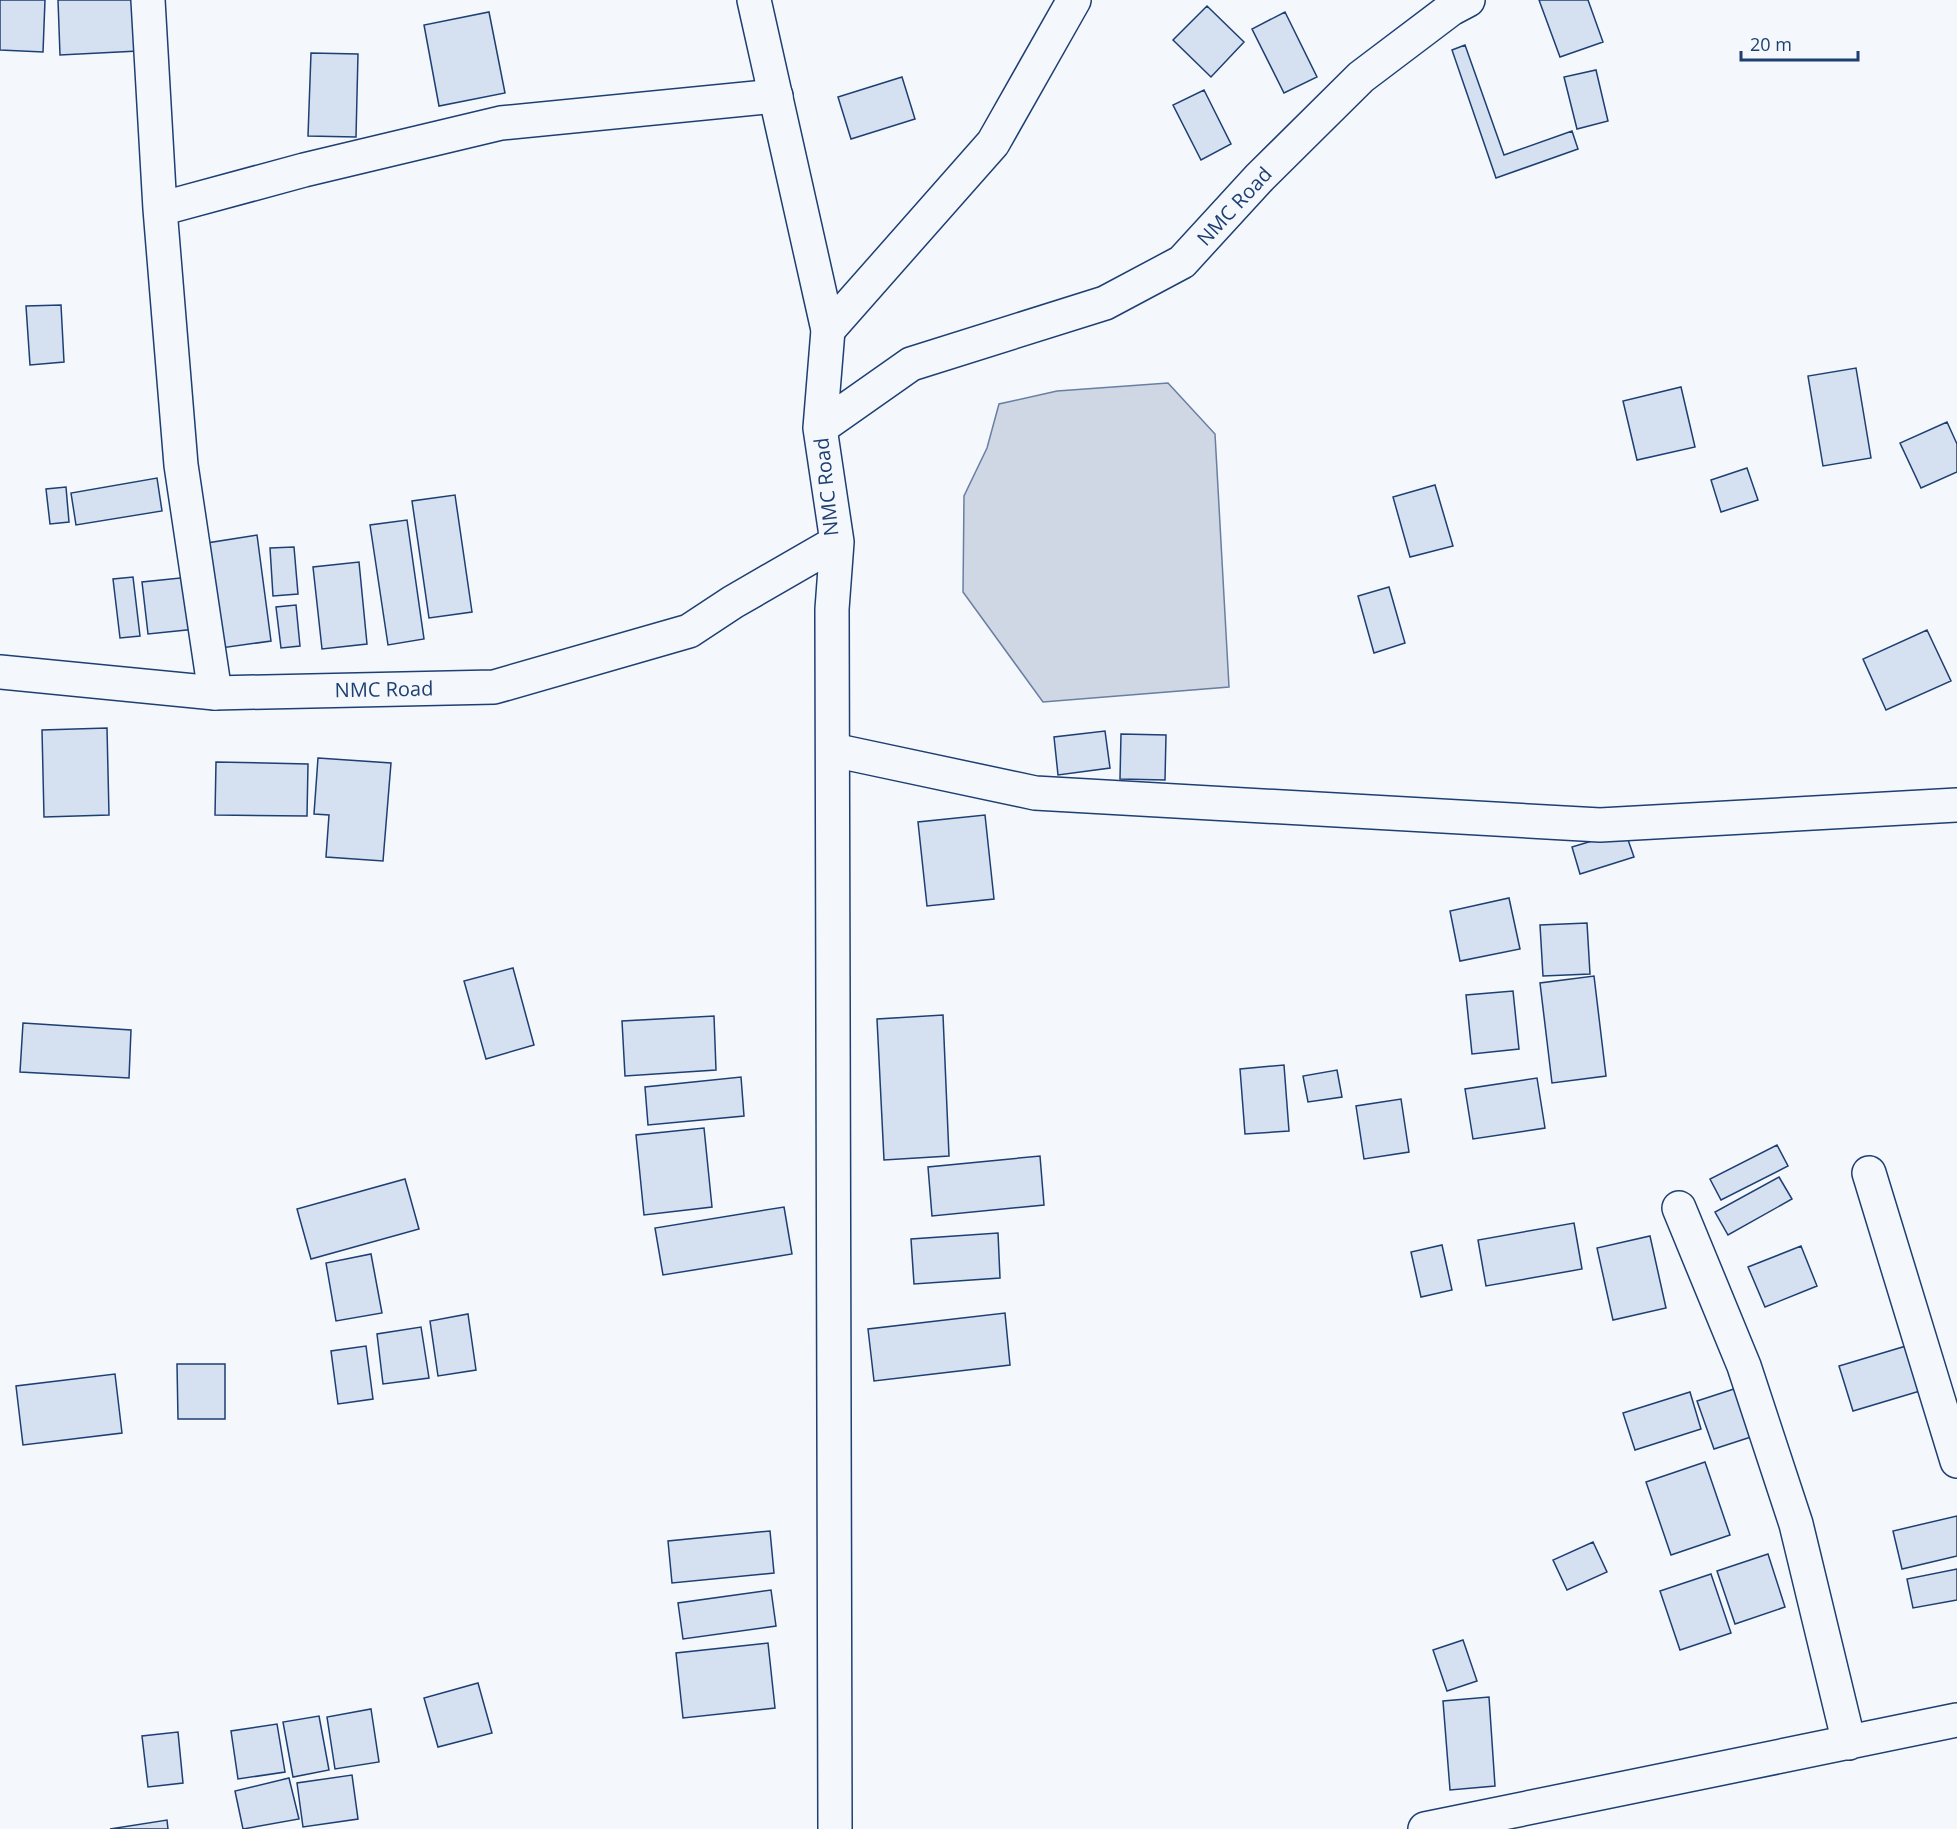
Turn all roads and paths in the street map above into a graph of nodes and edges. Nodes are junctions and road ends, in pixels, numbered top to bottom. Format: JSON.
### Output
{"nodes":[{"id":1,"x":148,"y":0,"type":"edge"},
{"id":2,"x":754,"y":0,"type":"edge"},
{"id":3,"x":1074,"y":0,"type":"edge"},
{"id":4,"x":1468,"y":0,"type":"edge"},
{"id":5,"x":776,"y":96,"type":"junction"},
{"id":6,"x":160,"y":209,"type":"junction"},
{"id":7,"x":828,"y":330,"type":"junction"},
{"id":8,"x":820,"y":428,"type":"junction"},
{"id":9,"x":837,"y":542,"type":"junction"},
{"id":10,"x":0,"y":672,"type":"edge"},
{"id":11,"x":215,"y":693,"type":"junction"},
{"id":12,"x":833,"y":750,"type":"junction"},
{"id":13,"x":1957,"y":805,"type":"edge"},
{"id":14,"x":1869,"y":1173,"type":"dead end"},
{"id":15,"x":1679,"y":1208,"type":"dead end"},
{"id":16,"x":1957,"y":1461,"type":"edge"},
{"id":17,"x":1957,"y":1720,"type":"edge"},
{"id":18,"x":1849,"y":1743,"type":"junction"},
{"id":19,"x":835,"y":1829,"type":"edge"},
{"id":20,"x":1425,"y":1829,"type":"edge"}],
"edges":[{"from":1,"to":6,"type":"street"},
{"from":2,"to":5,"type":"street"},
{"from":3,"to":7,"type":"street"},
{"from":4,"to":8,"type":"street","name":"NMC Road"},
{"from":5,"to":6,"type":"street"},
{"from":5,"to":7,"type":"street"},
{"from":6,"to":11,"type":"street"},
{"from":7,"to":8,"type":"street"},
{"from":8,"to":9,"type":"street","name":"NMC Road"},
{"from":9,"to":11,"type":"street","name":"NMC Road"},
{"from":9,"to":12,"type":"street"},
{"from":10,"to":11,"type":"street","name":"NMC Road"},
{"from":12,"to":13,"type":"street"},
{"from":12,"to":19,"type":"street"},
{"from":14,"to":16,"type":"street"},
{"from":15,"to":18,"type":"street"},
{"from":17,"to":18,"type":"street"},
{"from":18,"to":20,"type":"street"}]}
